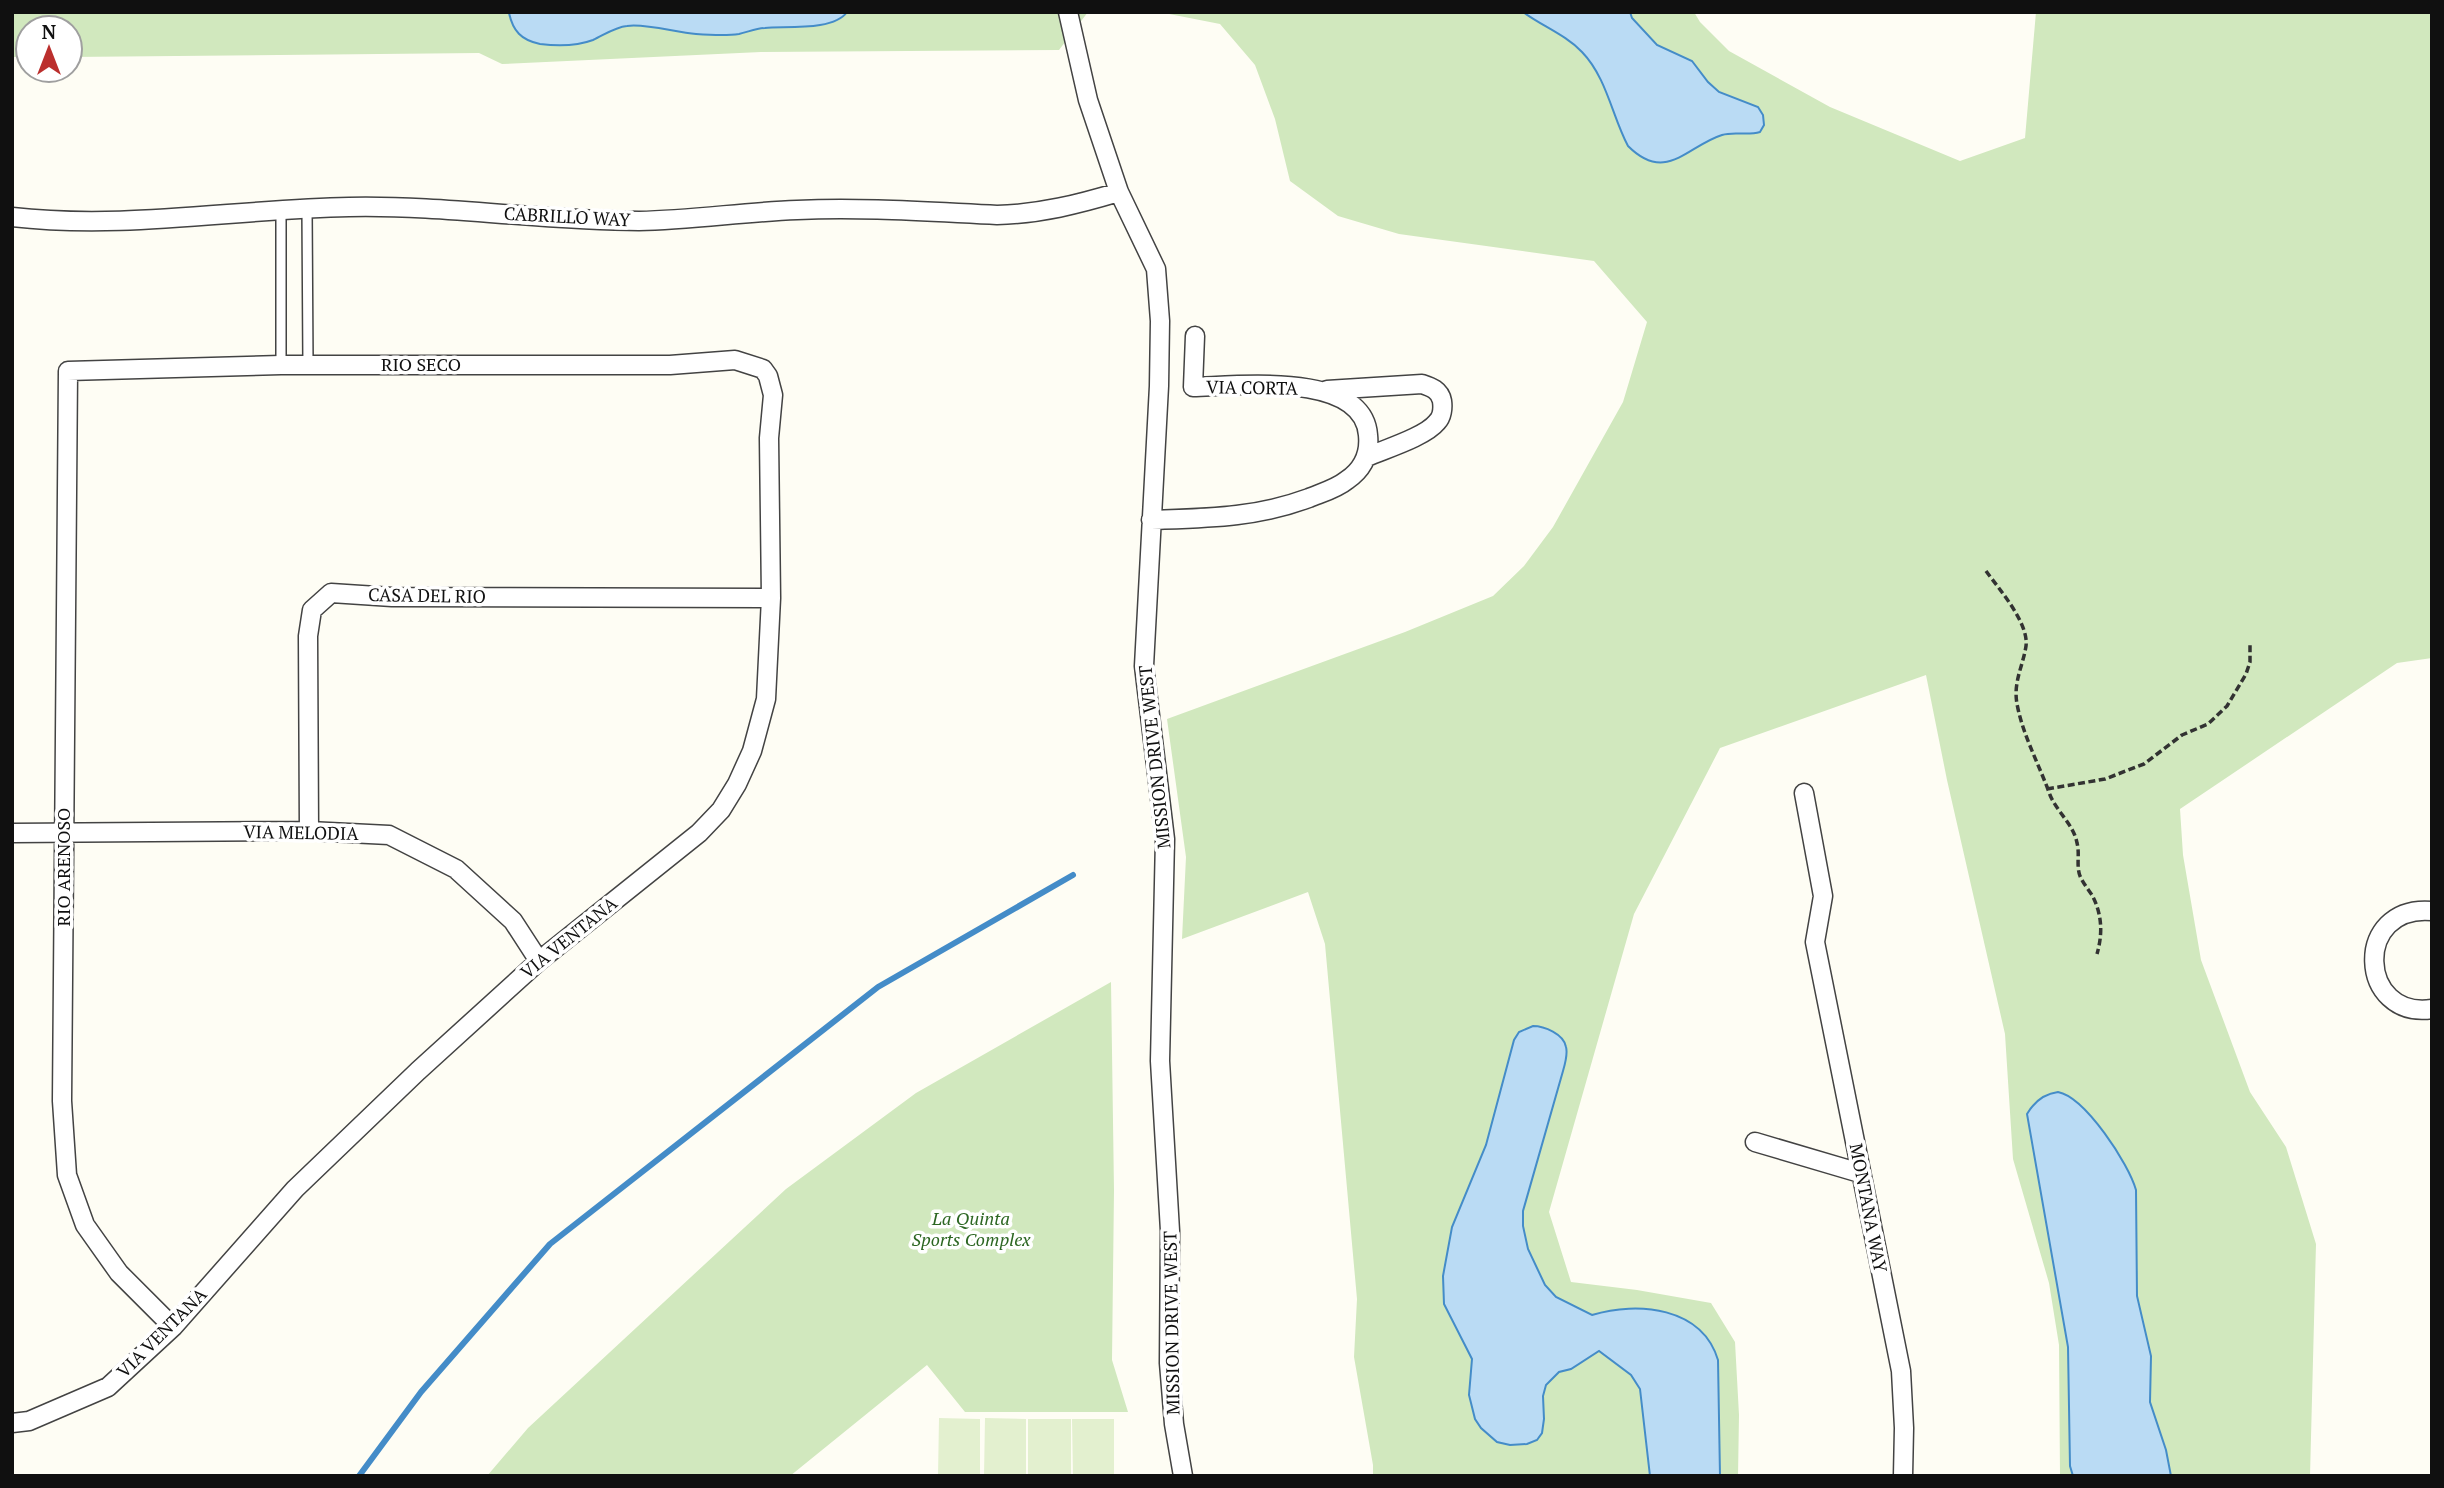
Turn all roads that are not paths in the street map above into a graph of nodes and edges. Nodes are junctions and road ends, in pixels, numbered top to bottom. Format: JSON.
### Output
{"nodes":[{"id":1,"x":1068,"y":12,"type":"edge"},
{"id":2,"x":1119,"y":192,"type":"junction"},
{"id":3,"x":307,"y":208,"type":"junction"},
{"id":4,"x":281,"y":209,"type":"junction"},
{"id":5,"x":12,"y":217,"type":"edge"},
{"id":6,"x":1195,"y":336,"type":"dead end"},
{"id":7,"x":281,"y":365,"type":"junction"},
{"id":8,"x":308,"y":366,"type":"junction"},
{"id":9,"x":68,"y":372,"type":"joint"},
{"id":10,"x":768,"y":376,"type":"joint"},
{"id":11,"x":1316,"y":390,"type":"junction"},
{"id":12,"x":1367,"y":457,"type":"junction"},
{"id":13,"x":1151,"y":520,"type":"junction"},
{"id":14,"x":771,"y":598,"type":"junction"},
{"id":15,"x":1804,"y":793,"type":"dead end"},
{"id":16,"x":309,"y":831,"type":"junction"},
{"id":17,"x":12,"y":833,"type":"edge"},
{"id":18,"x":64,"y":834,"type":"junction"},
{"id":19,"x":2432,"y":911,"type":"edge"},
{"id":20,"x":538,"y":961,"type":"junction"},
{"id":21,"x":2432,"y":1009,"type":"edge"},
{"id":22,"x":1755,"y":1142,"type":"dead end"},
{"id":23,"x":1860,"y":1173,"type":"junction"},
{"id":24,"x":173,"y":1327,"type":"junction"},
{"id":25,"x":12,"y":1423,"type":"edge"},
{"id":26,"x":1183,"y":1476,"type":"edge"},
{"id":27,"x":1903,"y":1476,"type":"edge"}],
"edges":[{"from":1,"to":2,"type":"street","name":"MISSION DRIVE WEST"},
{"from":2,"to":3,"type":"street","name":"CABRILLO WAY"},
{"from":2,"to":13,"type":"street","name":"MISSION DRIVE WEST"},
{"from":3,"to":4,"type":"street","name":"CABRILLO WAY"},
{"from":3,"to":8,"type":"lane"},
{"from":4,"to":5,"type":"street","name":"CABRILLO WAY"},
{"from":4,"to":7,"type":"lane"},
{"from":6,"to":11,"type":"street","name":"VIA CORTA"},
{"from":7,"to":8,"type":"street","name":"RIO SECO"},
{"from":7,"to":9,"type":"street","name":"RIO SECO"},
{"from":8,"to":10,"type":"street","name":"RIO SECO"},
{"from":9,"to":18,"type":"street","name":"RIO ARENOSO"},
{"from":10,"to":14,"type":"street","name":"VIA VENTANA"},
{"from":11,"to":12,"type":"street","name":"VIA CORTA"},
{"from":11,"to":12,"type":"street"},
{"from":12,"to":13,"type":"street"},
{"from":13,"to":26,"type":"street","name":"MISSION DRIVE WEST"},
{"from":14,"to":16,"type":"street","name":"CASA DEL RIO"},
{"from":14,"to":20,"type":"street","name":"VIA VENTANA"},
{"from":15,"to":23,"type":"street","name":"MONTANA WAY"},
{"from":16,"to":18,"type":"street","name":"VIA MELODIA"},
{"from":16,"to":20,"type":"street","name":"VIA MELODIA"},
{"from":17,"to":18,"type":"street","name":"VIA MELODIA"},
{"from":18,"to":24,"type":"street","name":"RIO ARENOSO"},
{"from":19,"to":21,"type":"street"},
{"from":20,"to":24,"type":"street","name":"VIA VENTANA"},
{"from":22,"to":23,"type":"street"},
{"from":23,"to":27,"type":"street","name":"MONTANA WAY"},
{"from":24,"to":25,"type":"street","name":"VIA VENTANA"}]}
